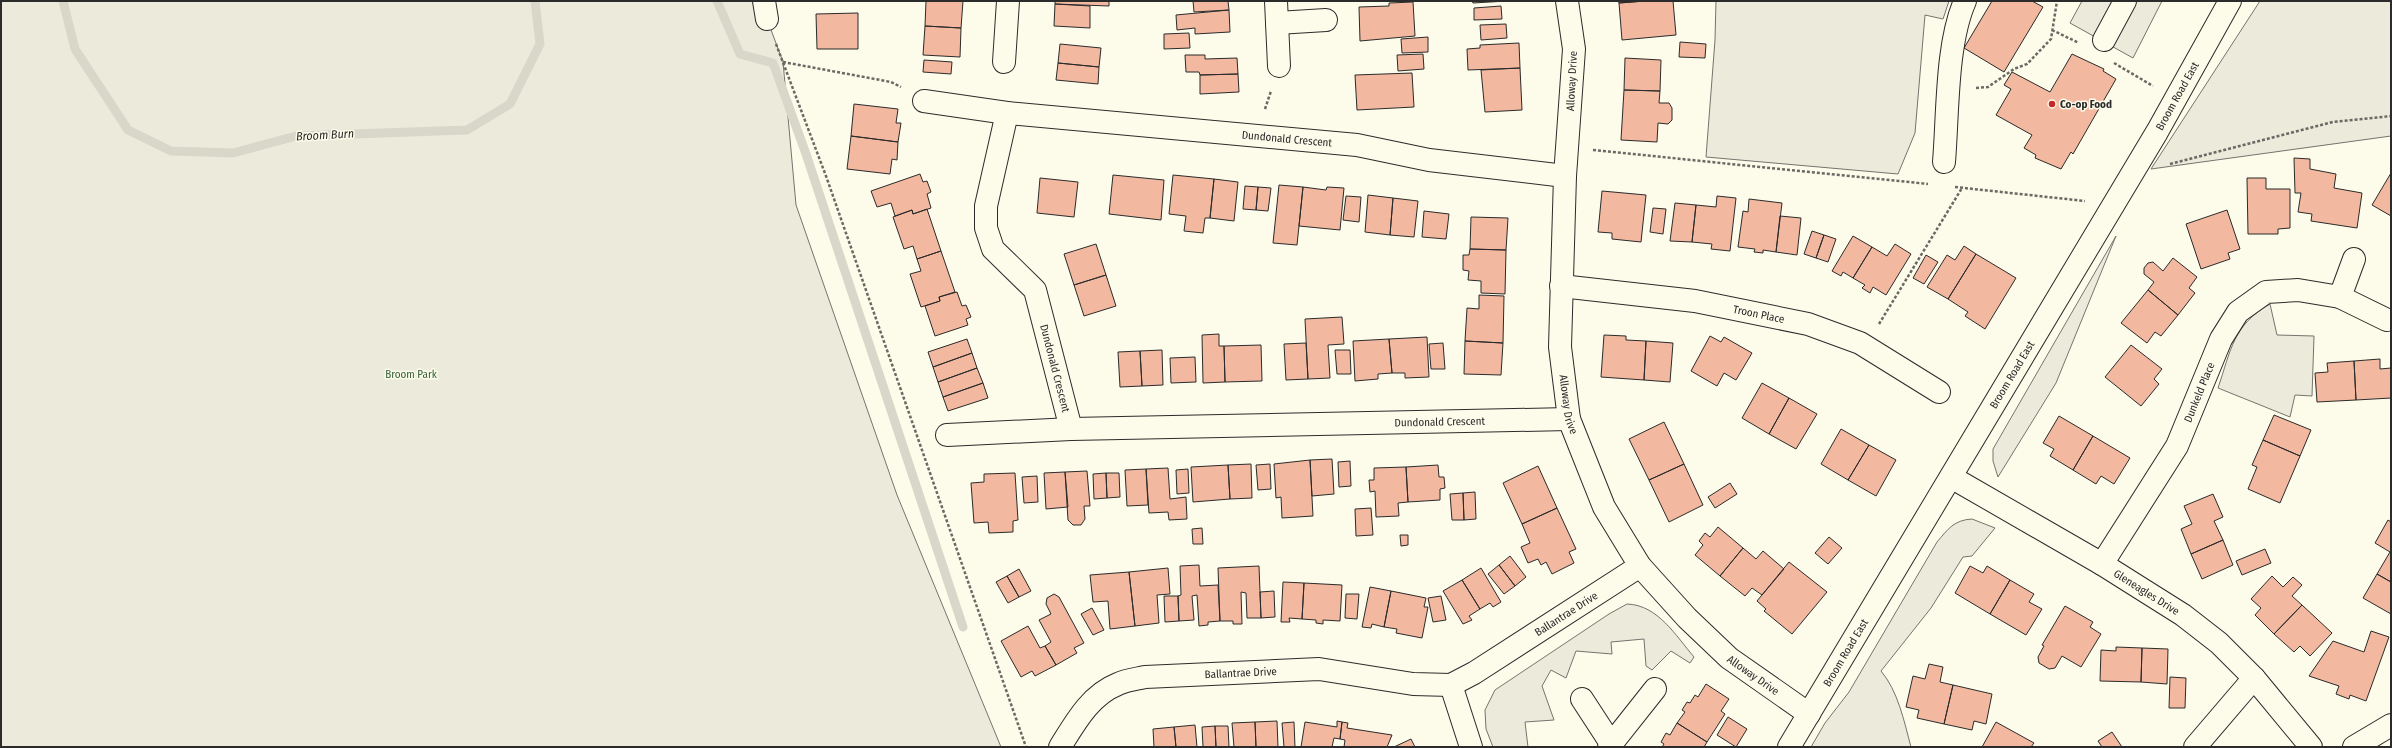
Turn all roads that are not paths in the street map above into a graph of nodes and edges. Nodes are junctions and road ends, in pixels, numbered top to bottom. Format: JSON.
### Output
{"nodes":[{"id":1,"x":1008,"y":1,"type":"edge"},
{"id":2,"x":1276,"y":1,"type":"edge"},
{"id":3,"x":1567,"y":1,"type":"edge"},
{"id":4,"x":1965,"y":1,"type":"edge"},
{"id":5,"x":2125,"y":1,"type":"edge"},
{"id":6,"x":2230,"y":1,"type":"edge"},
{"id":7,"x":1326,"y":20,"type":"dead end"},
{"id":8,"x":1277,"y":23,"type":"junction"},
{"id":9,"x":2104,"y":40,"type":"dead end"},
{"id":10,"x":1004,"y":62,"type":"dead end"},
{"id":11,"x":1279,"y":66,"type":"road end"},
{"id":12,"x":924,"y":100,"type":"road end"},
{"id":13,"x":1007,"y":113,"type":"junction"},
{"id":14,"x":1944,"y":162,"type":"dead end"},
{"id":15,"x":1565,"y":176,"type":"junction"},
{"id":16,"x":2354,"y":259,"type":"dead end"},
{"id":17,"x":1561,"y":286,"type":"junction"},
{"id":18,"x":2340,"y":298,"type":"junction"},
{"id":19,"x":2387,"y":320,"type":"dead end"},
{"id":20,"x":1940,"y":392,"type":"dead end"},
{"id":21,"x":1569,"y":419,"type":"junction"},
{"id":22,"x":1071,"y":429,"type":"junction"},
{"id":23,"x":947,"y":435,"type":"dead end"},
{"id":24,"x":1951,"y":477,"type":"junction"},
{"id":25,"x":2102,"y":564,"type":"junction"},
{"id":26,"x":1640,"y":566,"type":"junction"},
{"id":27,"x":2254,"y":678,"type":"junction"},
{"id":28,"x":1451,"y":685,"type":"junction"},
{"id":29,"x":1655,"y":689,"type":"dead end"},
{"id":30,"x":1582,"y":699,"type":"dead end"},
{"id":31,"x":1809,"y":714,"type":"junction"},
{"id":32,"x":2391,"y":725,"type":"edge"},
{"id":33,"x":1610,"y":746,"type":"edge"},
{"id":34,"x":1060,"y":747,"type":"edge"},
{"id":35,"x":1471,"y":747,"type":"edge"},
{"id":36,"x":1790,"y":747,"type":"edge"},
{"id":37,"x":2195,"y":747,"type":"edge"},
{"id":38,"x":2311,"y":747,"type":"edge"},
{"id":39,"x":2354,"y":747,"type":"edge"}],
"edges":[{"from":1,"to":10,"type":"street"},
{"from":2,"to":8,"type":"street"},
{"from":3,"to":15,"type":"street","name":"Alloway Drive"},
{"from":4,"to":14,"type":"street"},
{"from":5,"to":9,"type":"street"},
{"from":6,"to":24,"type":"street","name":"Broom Road East"},
{"from":7,"to":8,"type":"street"},
{"from":8,"to":11,"type":"street"},
{"from":12,"to":13,"type":"street","name":"Dundonald Crescent"},
{"from":13,"to":15,"type":"street","name":"Dundonald Crescent"},
{"from":13,"to":22,"type":"street","name":"Dundonald Crescent"},
{"from":15,"to":17,"type":"street","name":"Alloway Drive"},
{"from":16,"to":18,"type":"street"},
{"from":17,"to":20,"type":"street","name":"Troon Place"},
{"from":17,"to":21,"type":"street","name":"Alloway Drive"},
{"from":18,"to":19,"type":"street","name":"Dunkeld Place"},
{"from":18,"to":25,"type":"street","name":"Dunkeld Place"},
{"from":21,"to":22,"type":"street","name":"Dundonald Crescent"},
{"from":21,"to":26,"type":"street","name":"Alloway Drive"},
{"from":22,"to":23,"type":"street","name":"Dundonald Crescent"},
{"from":24,"to":25,"type":"street","name":"Gleneagles Drive"},
{"from":24,"to":31,"type":"street","name":"Broom Road East"},
{"from":25,"to":27,"type":"street","name":"Gleneagles Drive"},
{"from":26,"to":28,"type":"street","name":"Ballantrae Drive"},
{"from":26,"to":31,"type":"street","name":"Alloway Drive"},
{"from":27,"to":37,"type":"street"},
{"from":27,"to":38,"type":"street","name":"Gleneagles Drive"},
{"from":28,"to":34,"type":"street","name":"Ballantrae Drive"},
{"from":28,"to":35,"type":"street"},
{"from":29,"to":33,"type":"street"},
{"from":30,"to":33,"type":"street"},
{"from":31,"to":36,"type":"street","name":"Broom Road East"},
{"from":32,"to":39,"type":"street"}]}
